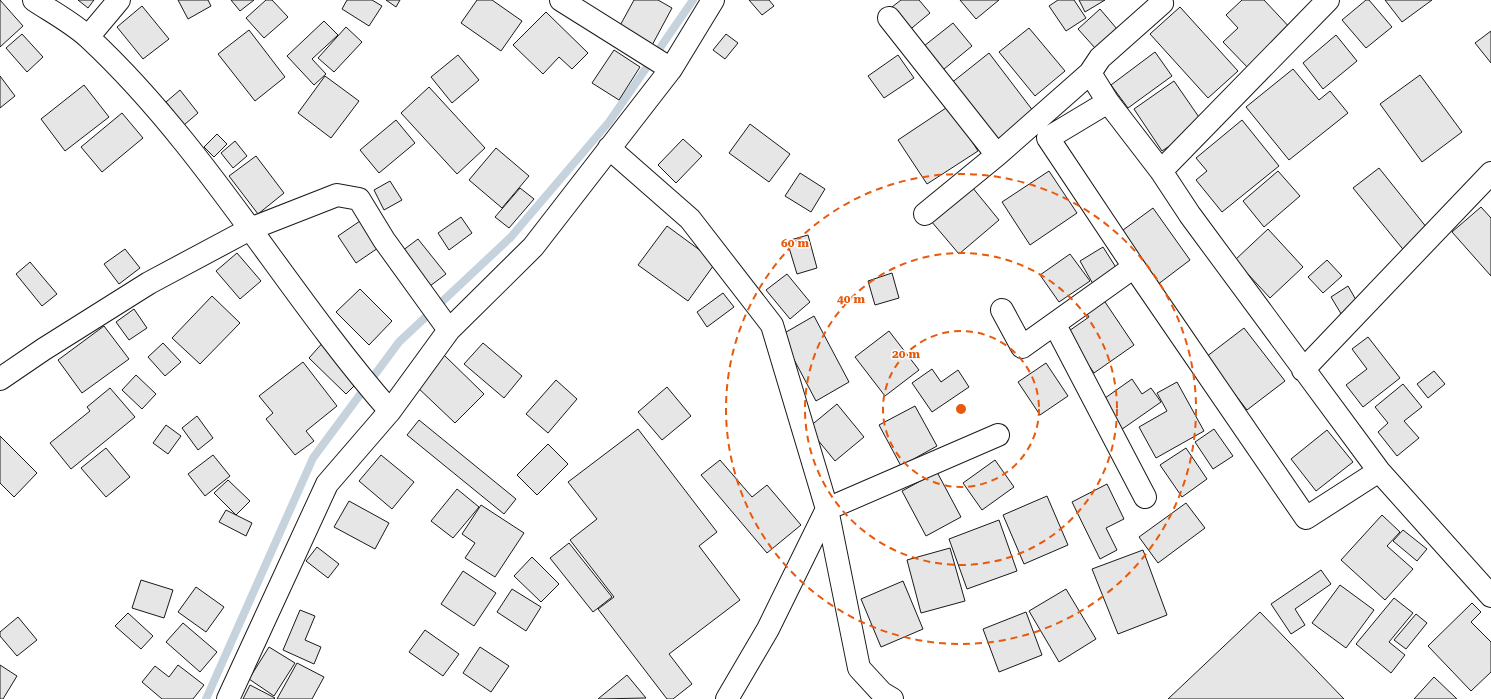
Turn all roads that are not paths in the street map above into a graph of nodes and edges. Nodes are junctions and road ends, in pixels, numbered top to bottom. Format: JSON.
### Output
{"nodes":[{"id":1,"x":34,"y":0,"type":"edge"},
{"id":2,"x":119,"y":0,"type":"edge"},
{"id":3,"x":561,"y":0,"type":"edge"},
{"id":4,"x":713,"y":0,"type":"edge"},
{"id":5,"x":1328,"y":0,"type":"edge"},
{"id":6,"x":1163,"y":1,"type":"edge"},
{"id":7,"x":889,"y":18,"type":"dead end"},
{"id":8,"x":88,"y":37,"type":"junction"},
{"id":9,"x":671,"y":69,"type":"junction"},
{"id":10,"x":1090,"y":73,"type":"junction"},
{"id":11,"x":1108,"y":102,"type":"junction"},
{"id":12,"x":609,"y":148,"type":"junction"},
{"id":13,"x":997,"y":155,"type":"junction"},
{"id":14,"x":1161,"y":171,"type":"junction"},
{"id":15,"x":1491,"y":173,"type":"edge"},
{"id":16,"x":925,"y":214,"type":"dead end"},
{"id":17,"x":250,"y":229,"type":"junction"},
{"id":18,"x":1134,"y":267,"type":"junction"},
{"id":19,"x":1002,"y":310,"type":"dead end"},
{"id":20,"x":444,"y":324,"type":"junction"},
{"id":21,"x":1055,"y":325,"type":"junction"},
{"id":22,"x":1303,"y":370,"type":"junction"},
{"id":23,"x":0,"y":379,"type":"edge"},
{"id":24,"x":390,"y":411,"type":"junction"},
{"id":25,"x":998,"y":435,"type":"dead end"},
{"id":26,"x":1379,"y":471,"type":"junction"},
{"id":27,"x":1145,"y":497,"type":"dead end"},
{"id":28,"x":827,"y":509,"type":"junction"},
{"id":29,"x":1491,"y":596,"type":"edge"},
{"id":30,"x":228,"y":699,"type":"edge"},
{"id":31,"x":727,"y":699,"type":"edge"},
{"id":32,"x":892,"y":699,"type":"edge"}],
"edges":[{"from":1,"to":8,"type":"street"},
{"from":2,"to":8,"type":"street"},
{"from":3,"to":9,"type":"street"},
{"from":4,"to":9,"type":"street"},
{"from":5,"to":14,"type":"street"},
{"from":6,"to":10,"type":"street"},
{"from":7,"to":13,"type":"street"},
{"from":8,"to":17,"type":"street"},
{"from":9,"to":12,"type":"street"},
{"from":10,"to":11,"type":"street"},
{"from":10,"to":13,"type":"street"},
{"from":11,"to":14,"type":"street"},
{"from":11,"to":18,"type":"street"},
{"from":12,"to":20,"type":"street"},
{"from":12,"to":28,"type":"street"},
{"from":13,"to":16,"type":"street"},
{"from":14,"to":22,"type":"street"},
{"from":15,"to":22,"type":"street"},
{"from":17,"to":20,"type":"street"},
{"from":17,"to":23,"type":"street"},
{"from":17,"to":24,"type":"street"},
{"from":18,"to":21,"type":"street"},
{"from":18,"to":26,"type":"street"},
{"from":19,"to":21,"type":"street"},
{"from":20,"to":24,"type":"street"},
{"from":21,"to":27,"type":"street"},
{"from":22,"to":26,"type":"street"},
{"from":24,"to":30,"type":"street"},
{"from":25,"to":28,"type":"street"},
{"from":26,"to":29,"type":"street"},
{"from":28,"to":31,"type":"street"},
{"from":28,"to":32,"type":"street"}]}
